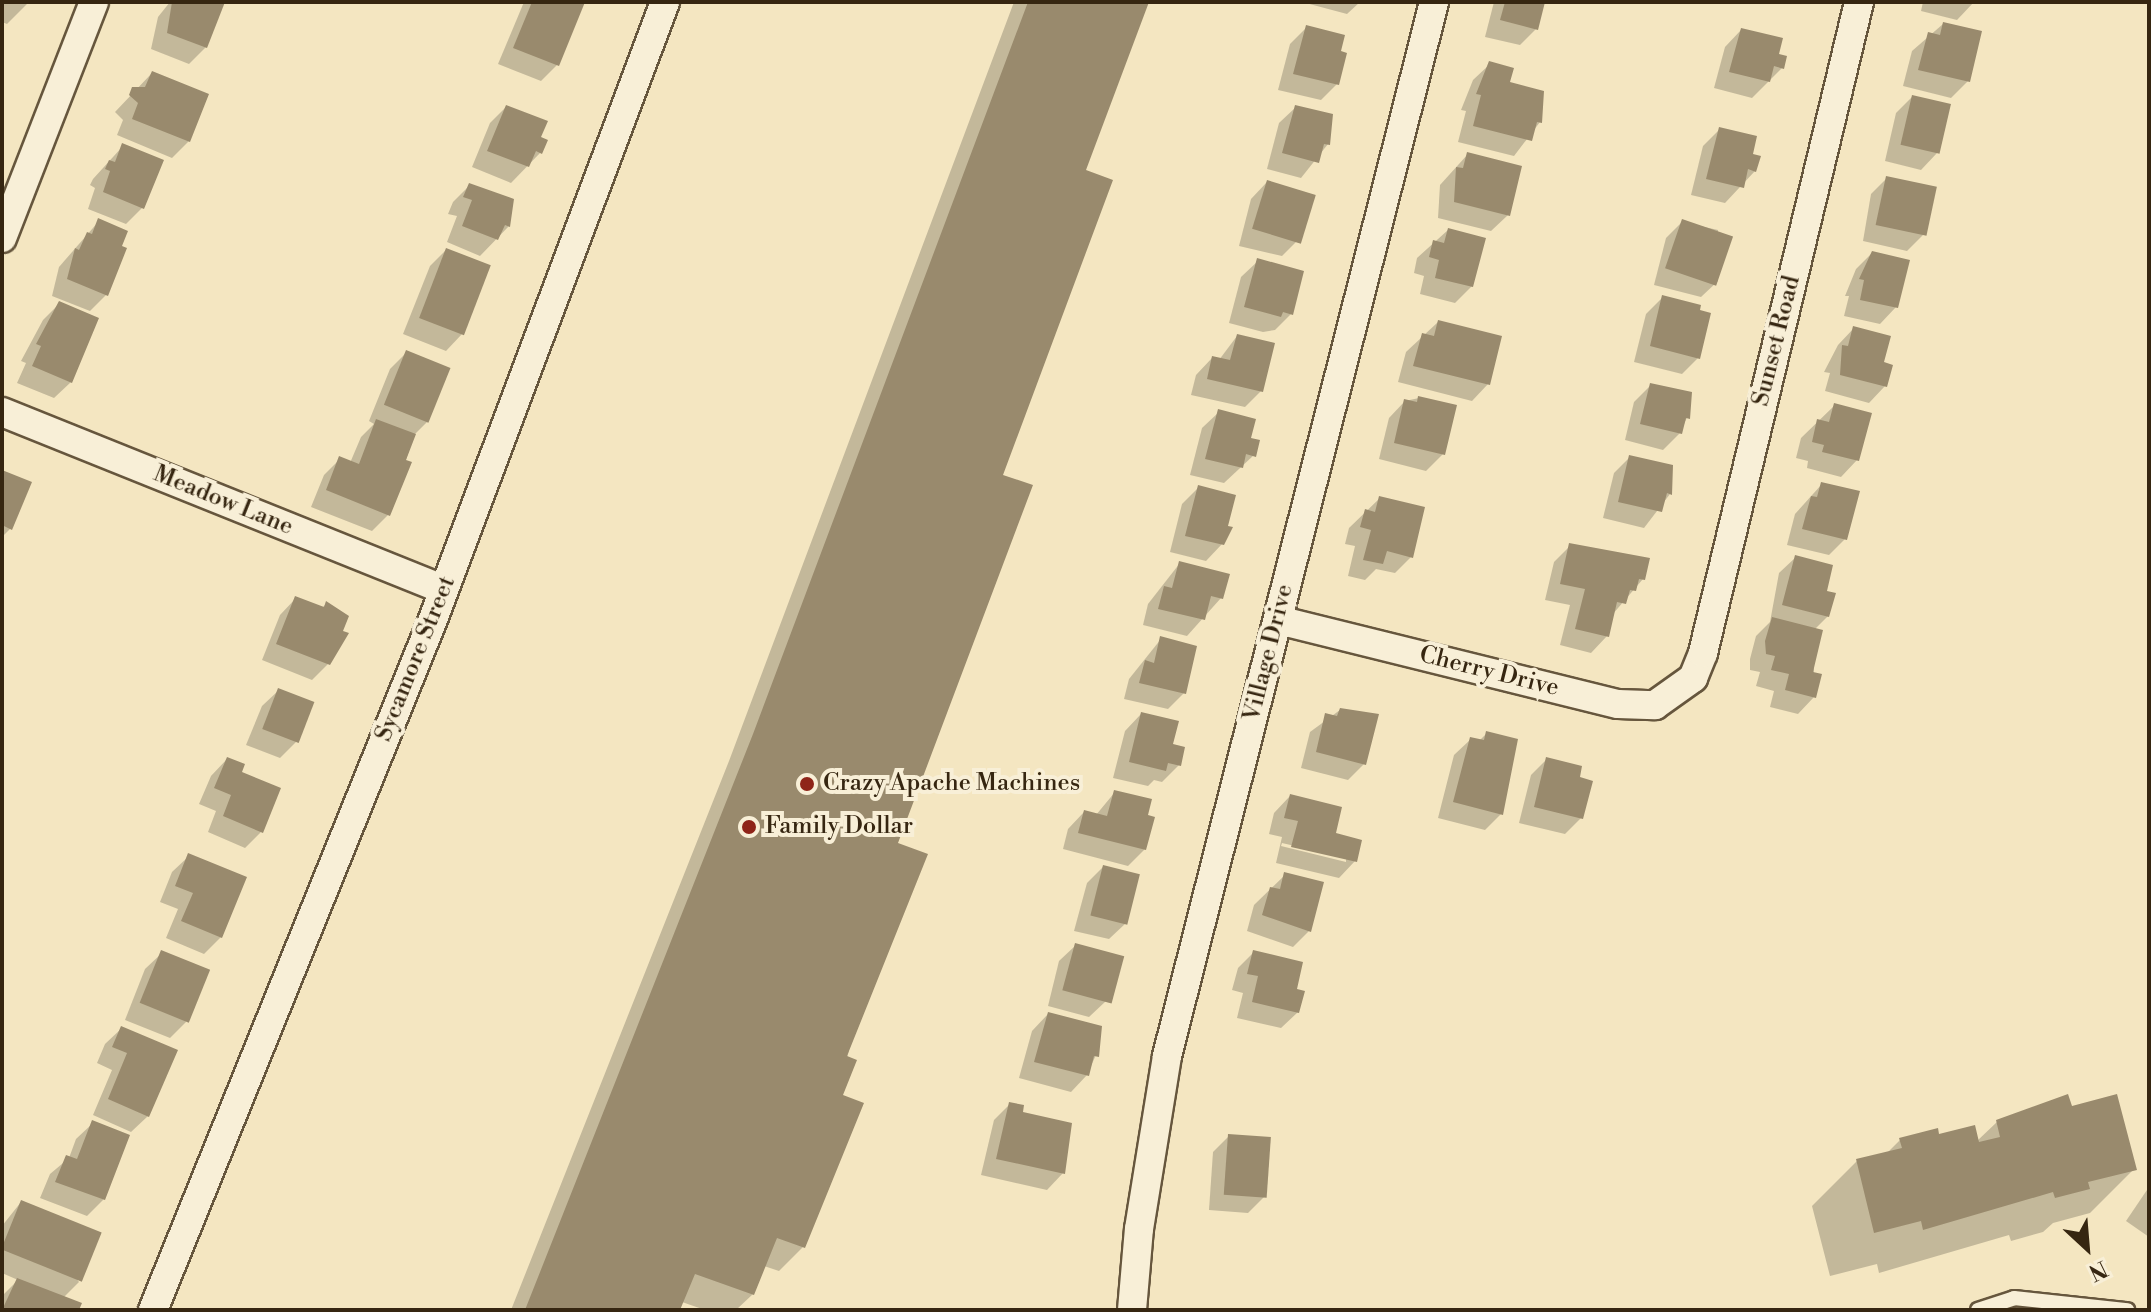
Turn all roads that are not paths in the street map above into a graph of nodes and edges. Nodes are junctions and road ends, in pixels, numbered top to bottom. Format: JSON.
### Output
{"nodes":[{"id":1,"x":94,"y":2,"type":"edge"},
{"id":2,"x":665,"y":2,"type":"edge"},
{"id":3,"x":1434,"y":2,"type":"edge"},
{"id":4,"x":1859,"y":2,"type":"edge"},
{"id":5,"x":2,"y":238,"type":"edge"},
{"id":6,"x":2,"y":412,"type":"edge"},
{"id":7,"x":444,"y":590,"type":"junction"},
{"id":8,"x":1278,"y":620,"type":"junction"},
{"id":9,"x":1693,"y":678,"type":"joint"},
{"id":10,"x":153,"y":1310,"type":"edge"},
{"id":11,"x":1132,"y":1310,"type":"edge"},
{"id":12,"x":1978,"y":1310,"type":"edge"},
{"id":13,"x":2127,"y":1310,"type":"edge"}],
"edges":[{"from":1,"to":5,"type":"street"},
{"from":2,"to":7,"type":"street","name":"Sycamore Street"},
{"from":3,"to":8,"type":"street","name":"Village Drive"},
{"from":4,"to":9,"type":"street","name":"Sunset Road"},
{"from":6,"to":7,"type":"street","name":"Meadow Lane"},
{"from":7,"to":10,"type":"street","name":"Sycamore Street"},
{"from":8,"to":9,"type":"street","name":"Cherry Drive"},
{"from":8,"to":11,"type":"street","name":"Village Drive"},
{"from":12,"to":13,"type":"lane"}]}
